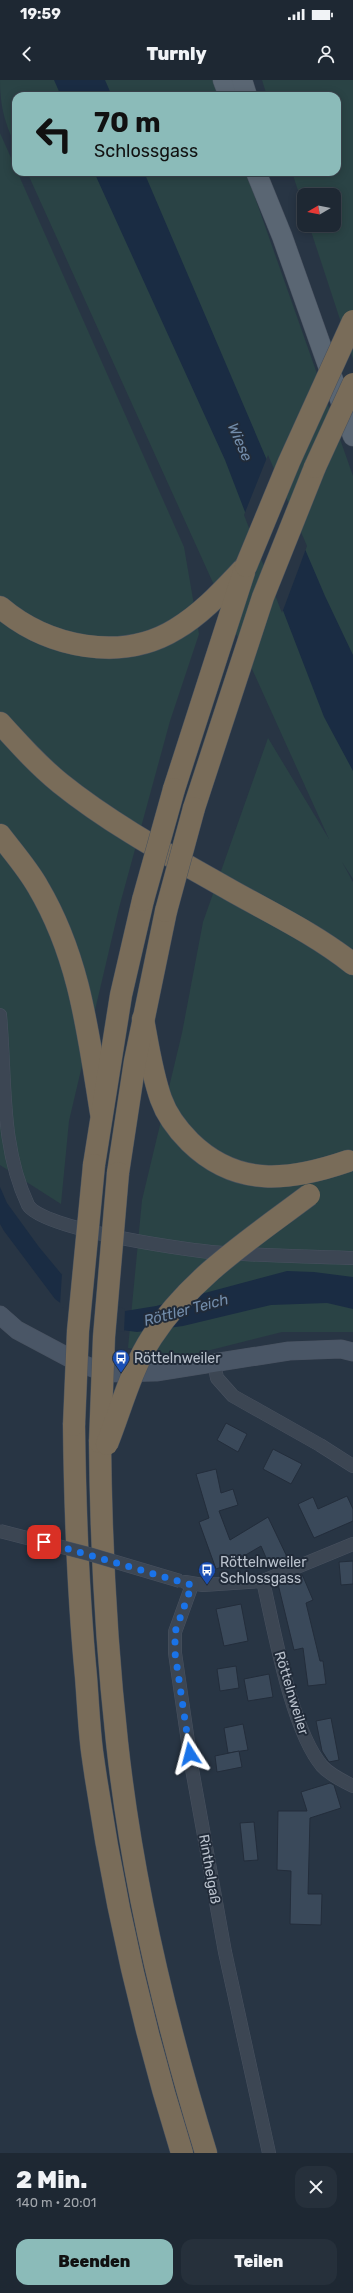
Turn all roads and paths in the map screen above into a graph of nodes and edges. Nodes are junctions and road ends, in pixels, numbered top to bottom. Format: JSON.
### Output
{"nodes":[{"id":1,"x":223,"y":80,"type":"edge"},
{"id":2,"x":242,"y":80,"type":"edge"},
{"id":3,"x":228,"y":92,"type":"edge"},
{"id":4,"x":246,"y":92,"type":"edge"},
{"id":5,"x":258,"y":176,"type":"edge"},
{"id":6,"x":268,"y":176,"type":"edge"},
{"id":7,"x":282,"y":236,"type":"junction"},
{"id":8,"x":353,"y":321,"type":"edge"},
{"id":9,"x":353,"y":384,"type":"edge"},
{"id":10,"x":353,"y":436,"type":"edge"},
{"id":11,"x":246,"y":566,"type":"junction"},
{"id":12,"x":0,"y":607,"type":"edge"},
{"id":13,"x":0,"y":723,"type":"edge"},
{"id":14,"x":0,"y":835,"type":"edge"},
{"id":15,"x":353,"y":964,"type":"edge"},
{"id":16,"x":0,"y":1015,"type":"edge"},
{"id":17,"x":143,"y":1019,"type":"junction"},
{"id":18,"x":101,"y":1113,"type":"junction"},
{"id":19,"x":350,"y":1158,"type":"edge"},
{"id":20,"x":353,"y":1258,"type":"edge"},
{"id":21,"x":0,"y":1315,"type":"edge"},
{"id":22,"x":353,"y":1352,"type":"edge"},
{"id":23,"x":214,"y":1363,"type":"junction"},
{"id":24,"x":102,"y":1449,"type":"junction"},
{"id":25,"x":353,"y":1466,"type":"edge"},
{"id":26,"x":0,"y":1531,"type":"edge"},
{"id":27,"x":353,"y":1544,"type":"edge"},
{"id":28,"x":263,"y":1581,"type":"junction"},
{"id":29,"x":186,"y":1583,"type":"junction"},
{"id":30,"x":353,"y":1786,"type":"edge"},
{"id":31,"x":182,"y":2153,"type":"edge"},
{"id":32,"x":206,"y":2153,"type":"edge"},
{"id":33,"x":269,"y":2153,"type":"edge"}],
"edges":[{"from":1,"to":3,"type":"main road"},
{"from":2,"to":4,"type":"main road"},
{"from":5,"to":7,"type":"main road"},
{"from":6,"to":7,"type":"main road"},
{"from":7,"to":10,"type":"main road"},
{"from":8,"to":11,"type":"highway","bridge":true},
{"from":9,"to":17,"type":"highway","bridge":true},
{"from":11,"to":12,"type":"highway"},
{"from":11,"to":18,"type":"highway","bridge":true},
{"from":13,"to":15,"type":"highway"},
{"from":14,"to":18,"type":"highway"},
{"from":16,"to":20,"type":"street"},
{"from":17,"to":19,"type":"highway"},
{"from":17,"to":24,"type":"highway","bridge":true},
{"from":18,"to":31,"type":"highway","bridge":true},
{"from":19,"to":24,"type":"highway","bridge":true},
{"from":21,"to":23,"type":"street"},
{"from":22,"to":23,"type":"street"},
{"from":23,"to":25,"type":"street"},
{"from":24,"to":32,"type":"highway"},
{"from":26,"to":29,"type":"street","bridge":true},
{"from":27,"to":28,"type":"street"},
{"from":28,"to":29,"type":"street"},
{"from":28,"to":30,"type":"street","name":"Röttelnweiler"},
{"from":29,"to":33,"type":"street","name":"Rinthelgaß"}]}
